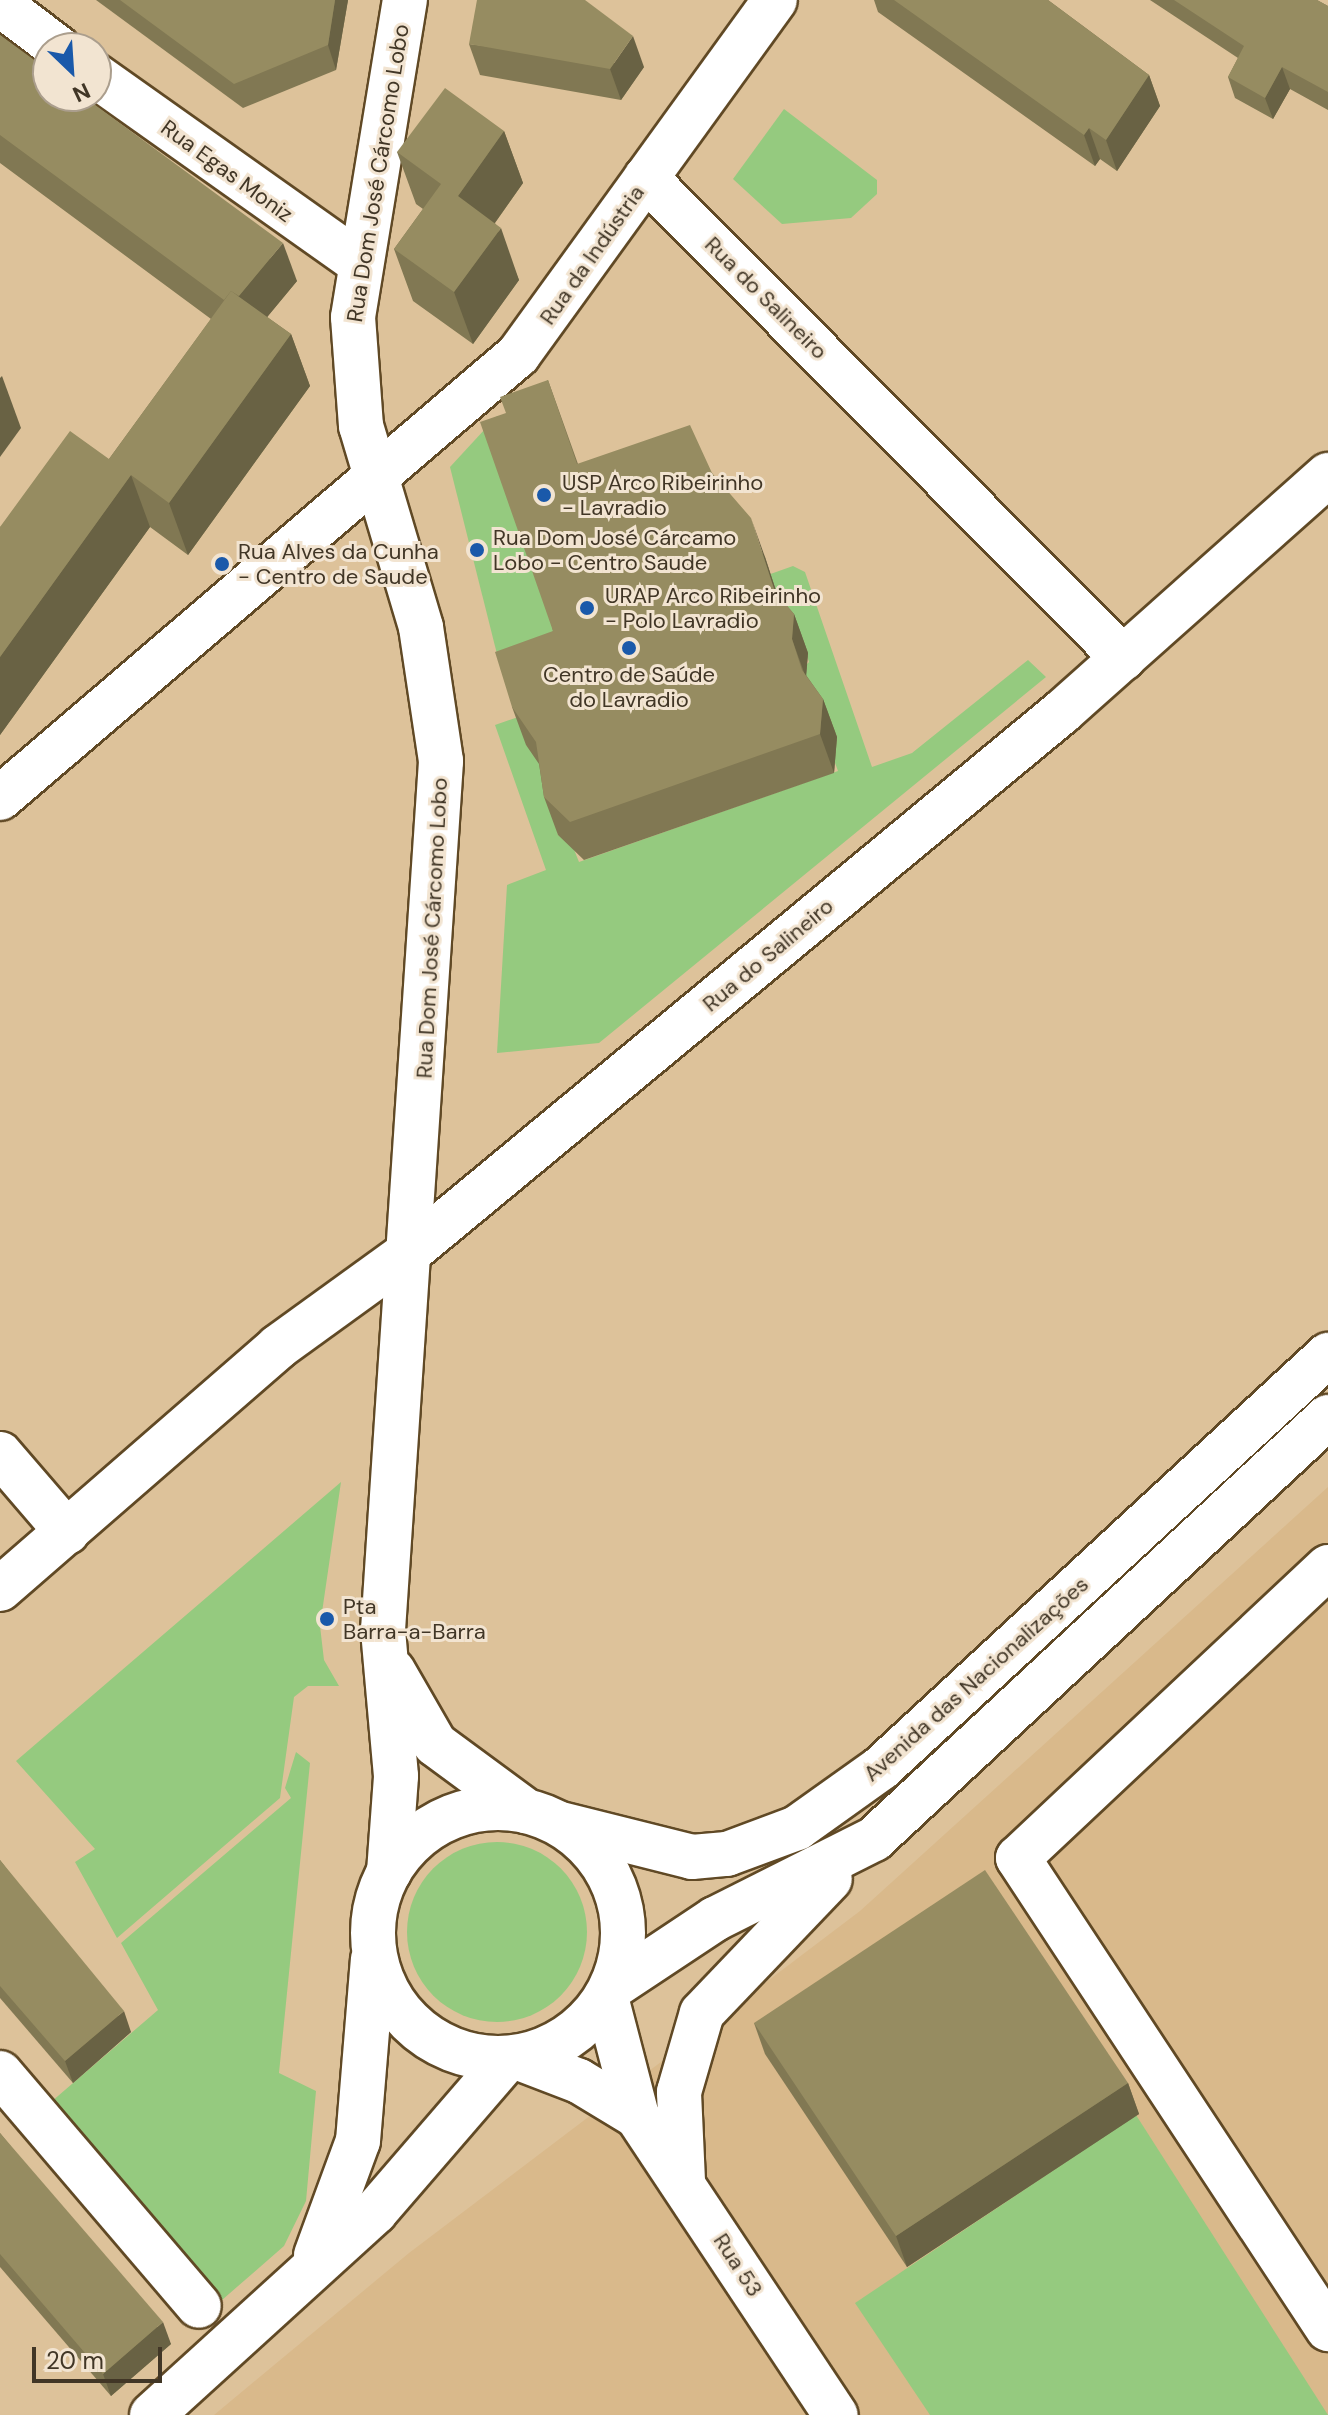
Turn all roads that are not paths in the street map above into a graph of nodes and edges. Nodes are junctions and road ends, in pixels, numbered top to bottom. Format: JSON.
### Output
{"nodes":[{"id":1,"x":405,"y":0,"type":"edge"},
{"id":2,"x":775,"y":0,"type":"edge"},
{"id":3,"x":5,"y":18,"type":"edge"},
{"id":4,"x":32,"y":33,"type":"edge"},
{"id":5,"x":112,"y":87,"type":"edge"},
{"id":6,"x":646,"y":178,"type":"junction"},
{"id":7,"x":360,"y":263,"type":"junction"},
{"id":8,"x":1328,"y":475,"type":"edge"},
{"id":9,"x":375,"y":479,"type":"junction"},
{"id":10,"x":1123,"y":658,"type":"junction"},
{"id":11,"x":0,"y":798,"type":"edge"},
{"id":12,"x":412,"y":1250,"type":"junction"},
{"id":13,"x":1328,"y":1355,"type":"edge"},
{"id":14,"x":1328,"y":1417,"type":"edge"},
{"id":15,"x":0,"y":1454,"type":"edge"},
{"id":16,"x":67,"y":1532,"type":"junction"},
{"id":17,"x":1324,"y":1578,"type":"edge"},
{"id":18,"x":0,"y":1589,"type":"edge"},
{"id":19,"x":383,"y":1630,"type":"junction"},
{"id":20,"x":543,"y":1818,"type":"junction"},
{"id":21,"x":874,"y":1839,"type":"junction"},
{"id":22,"x":389,"y":1872,"type":"junction"},
{"id":23,"x":374,"y":1953,"type":"junction"},
{"id":24,"x":608,"y":1993,"type":"junction"},
{"id":25,"x":512,"y":2058,"type":"junction"},
{"id":26,"x":0,"y":2073,"type":"edge"},
{"id":27,"x":637,"y":2116,"type":"junction"},
{"id":28,"x":683,"y":2181,"type":"junction"},
{"id":29,"x":302,"y":2282,"type":"junction"},
{"id":30,"x":199,"y":2306,"type":"dead end"},
{"id":31,"x":1328,"y":2329,"type":"edge"},
{"id":32,"x":152,"y":2415,"type":"edge"},
{"id":33,"x":836,"y":2415,"type":"edge"}],
"edges":[{"from":1,"to":7,"type":"street","name":"Rua Dom José Cárcomo Lobo"},
{"from":2,"to":6,"type":"street","name":"Rua da Indústria"},
{"from":3,"to":4,"type":"street"},
{"from":5,"to":7,"type":"street","name":"Rua Egas Moniz"},
{"from":6,"to":9,"type":"street","name":"Rua da Indústria"},
{"from":6,"to":10,"type":"street","name":"Rua do Salineiro"},
{"from":7,"to":9,"type":"street","name":"Rua Dom José Cárcomo Lobo"},
{"from":8,"to":10,"type":"street","name":"Rua do Salineiro"},
{"from":9,"to":11,"type":"street","name":"Rua da Indústria"},
{"from":9,"to":12,"type":"street","name":"Rua Dom José Cárcomo Lobo"},
{"from":10,"to":12,"type":"street","name":"Rua do Salineiro"},
{"from":12,"to":16,"type":"street","name":"Rua do Salineiro"},
{"from":12,"to":19,"type":"street","name":"Rua Dom José Cárcomo Lobo"},
{"from":13,"to":20,"type":"street","name":"Avenida das Nacionalizações"},
{"from":14,"to":21,"type":"street"},
{"from":15,"to":16,"type":"street"},
{"from":16,"to":18,"type":"street","name":"Rua do Salineiro"},
{"from":17,"to":31,"type":"street"},
{"from":19,"to":20,"type":"street","name":"Rua Dom José Cárcomo Lobo"},
{"from":19,"to":22,"type":"street","name":"Rua Dom José Cárcomo Lobo"},
{"from":20,"to":22,"type":"street"},
{"from":20,"to":24,"type":"street"},
{"from":21,"to":24,"type":"street"},
{"from":21,"to":28,"type":"street"},
{"from":22,"to":23,"type":"street"},
{"from":23,"to":25,"type":"street"},
{"from":23,"to":29,"type":"street"},
{"from":24,"to":25,"type":"street"},
{"from":24,"to":27,"type":"street","name":"Rua 53"},
{"from":25,"to":27,"type":"street","name":"Rua 53"},
{"from":25,"to":29,"type":"street"},
{"from":26,"to":30,"type":"street"},
{"from":27,"to":28,"type":"street","name":"Rua 53"},
{"from":28,"to":33,"type":"street","name":"Rua 53"},
{"from":29,"to":32,"type":"street"}]}
